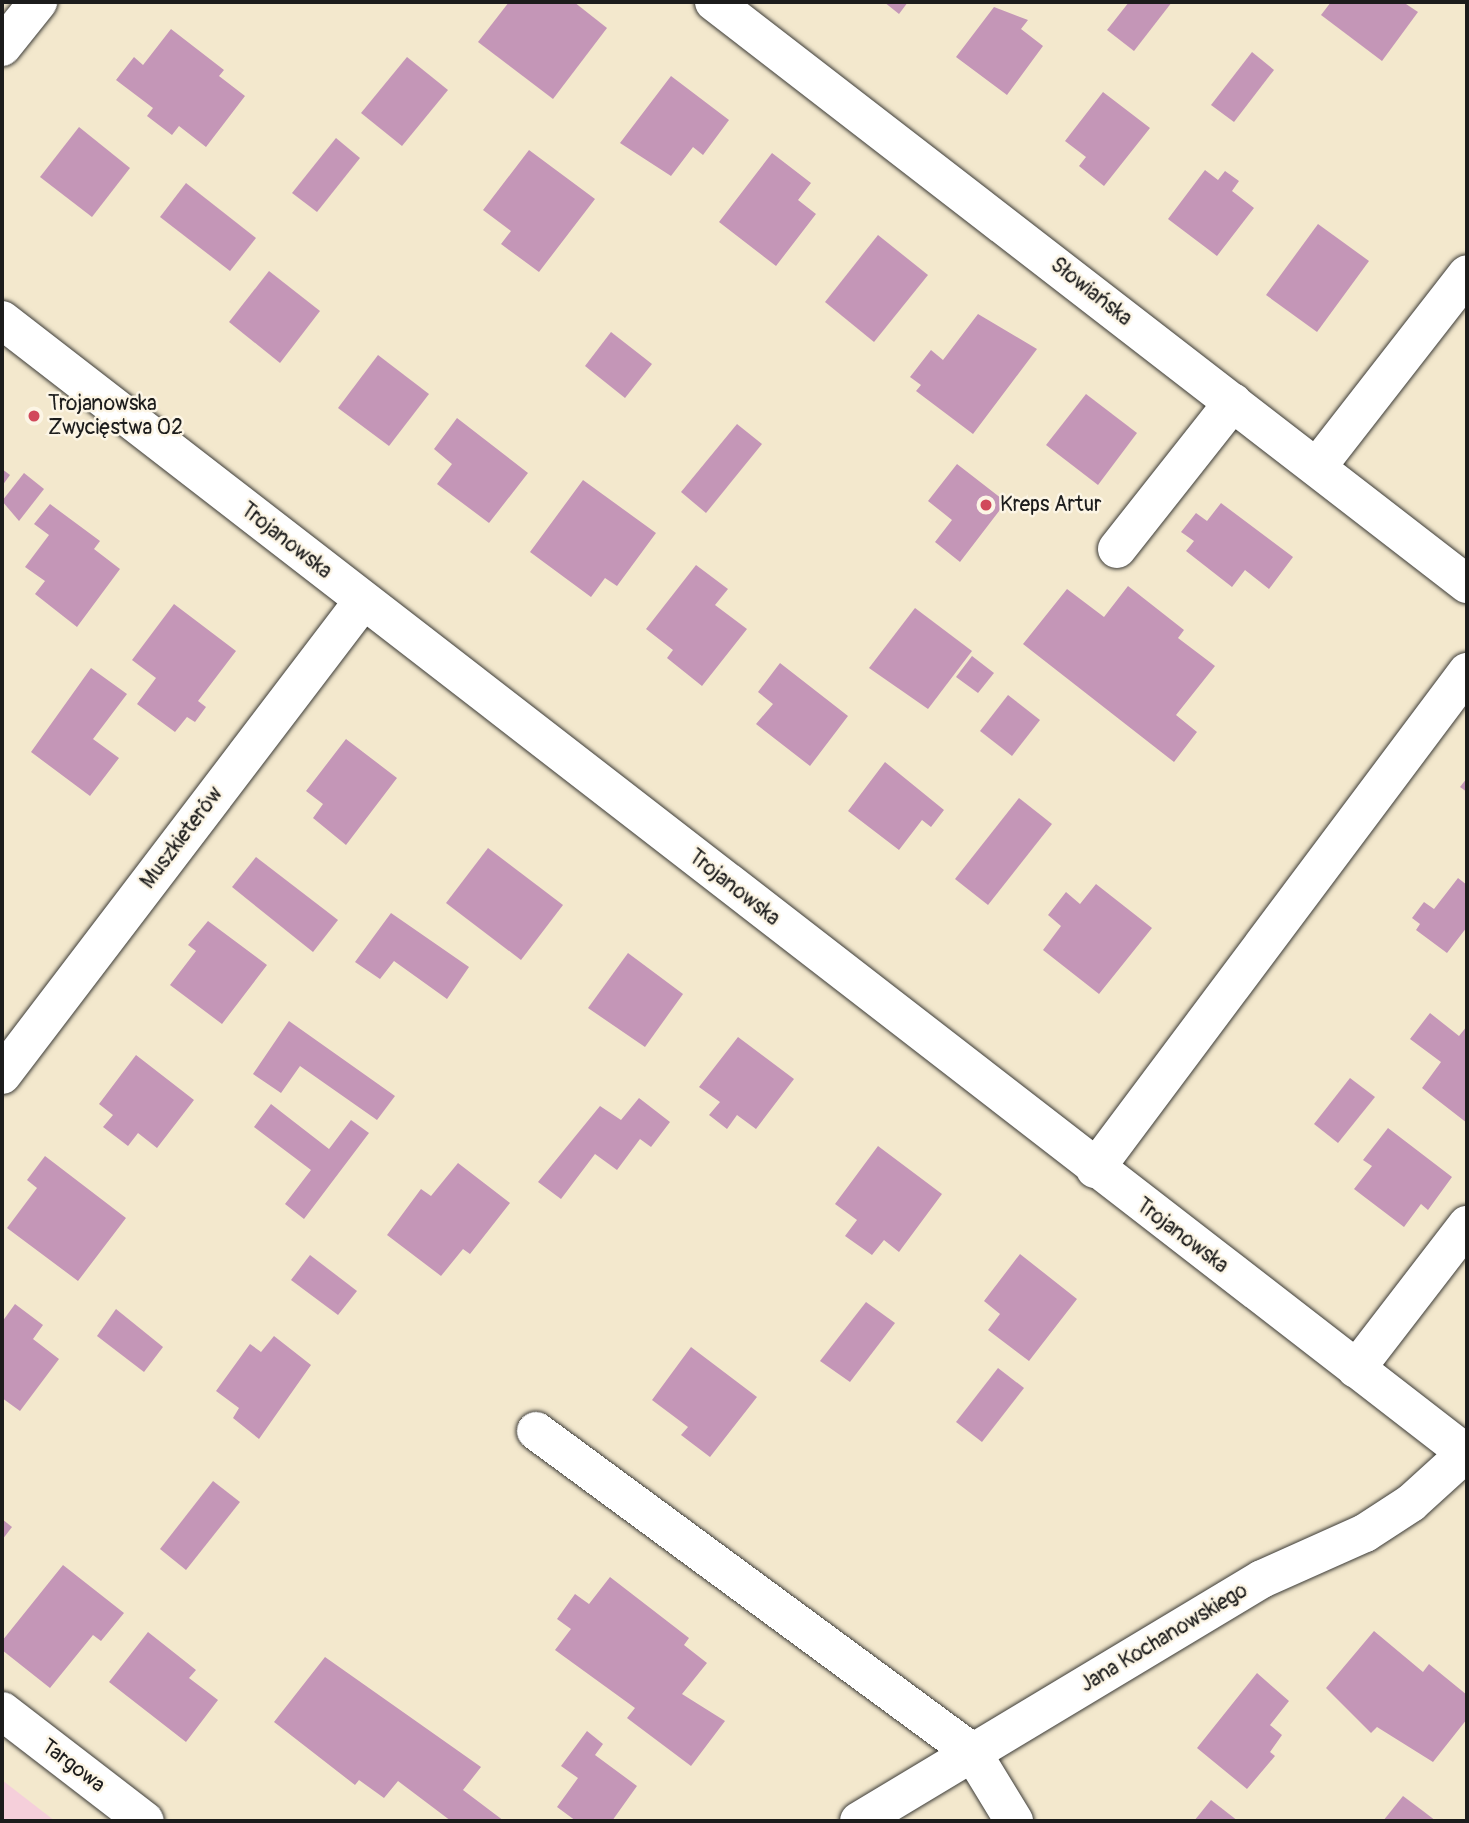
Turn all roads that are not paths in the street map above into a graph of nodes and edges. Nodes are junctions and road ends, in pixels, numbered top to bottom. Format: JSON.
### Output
{"nodes":[{"id":1,"x":37,"y":2,"type":"edge"},
{"id":2,"x":714,"y":2,"type":"edge"},
{"id":3,"x":2,"y":47,"type":"edge"},
{"id":4,"x":1467,"y":274,"type":"edge"},
{"id":5,"x":2,"y":320,"type":"edge"},
{"id":6,"x":1233,"y":402,"type":"junction"},
{"id":7,"x":1317,"y":467,"type":"junction"},
{"id":8,"x":1116,"y":549,"type":"dead end"},
{"id":9,"x":1467,"y":584,"type":"edge"},
{"id":10,"x":363,"y":601,"type":"junction"},
{"id":11,"x":1467,"y":671,"type":"edge"},
{"id":12,"x":2,"y":1075,"type":"edge"},
{"id":13,"x":1095,"y":1169,"type":"junction"},
{"id":14,"x":1467,"y":1225,"type":"edge"},
{"id":15,"x":1356,"y":1369,"type":"junction"},
{"id":16,"x":536,"y":1431,"type":"dead end"},
{"id":17,"x":1467,"y":1454,"type":"edge"},
{"id":18,"x":2,"y":1712,"type":"edge"},
{"id":19,"x":972,"y":1752,"type":"junction"},
{"id":20,"x":145,"y":1821,"type":"edge"},
{"id":21,"x":859,"y":1821,"type":"edge"},
{"id":22,"x":1014,"y":1821,"type":"edge"}],
"edges":[{"from":1,"to":3,"type":"street"},
{"from":2,"to":6,"type":"street","name":"Słowiańska"},
{"from":4,"to":7,"type":"street"},
{"from":5,"to":10,"type":"street","name":"Trojanowska"},
{"from":6,"to":7,"type":"street","name":"Słowiańska"},
{"from":6,"to":8,"type":"street"},
{"from":7,"to":9,"type":"street","name":"Słowiańska"},
{"from":10,"to":12,"type":"street","name":"Muszkieterów"},
{"from":10,"to":13,"type":"street","name":"Trojanowska"},
{"from":11,"to":13,"type":"street"},
{"from":13,"to":15,"type":"street","name":"Trojanowska"},
{"from":14,"to":15,"type":"street"},
{"from":15,"to":17,"type":"street","name":"Trojanowska"},
{"from":16,"to":19,"type":"street"},
{"from":17,"to":19,"type":"street","name":"Jana Kochanowskiego"},
{"from":18,"to":20,"type":"street","name":"Targowa"},
{"from":19,"to":21,"type":"street","name":"Jana Kochanowskiego"},
{"from":19,"to":22,"type":"street"}]}
